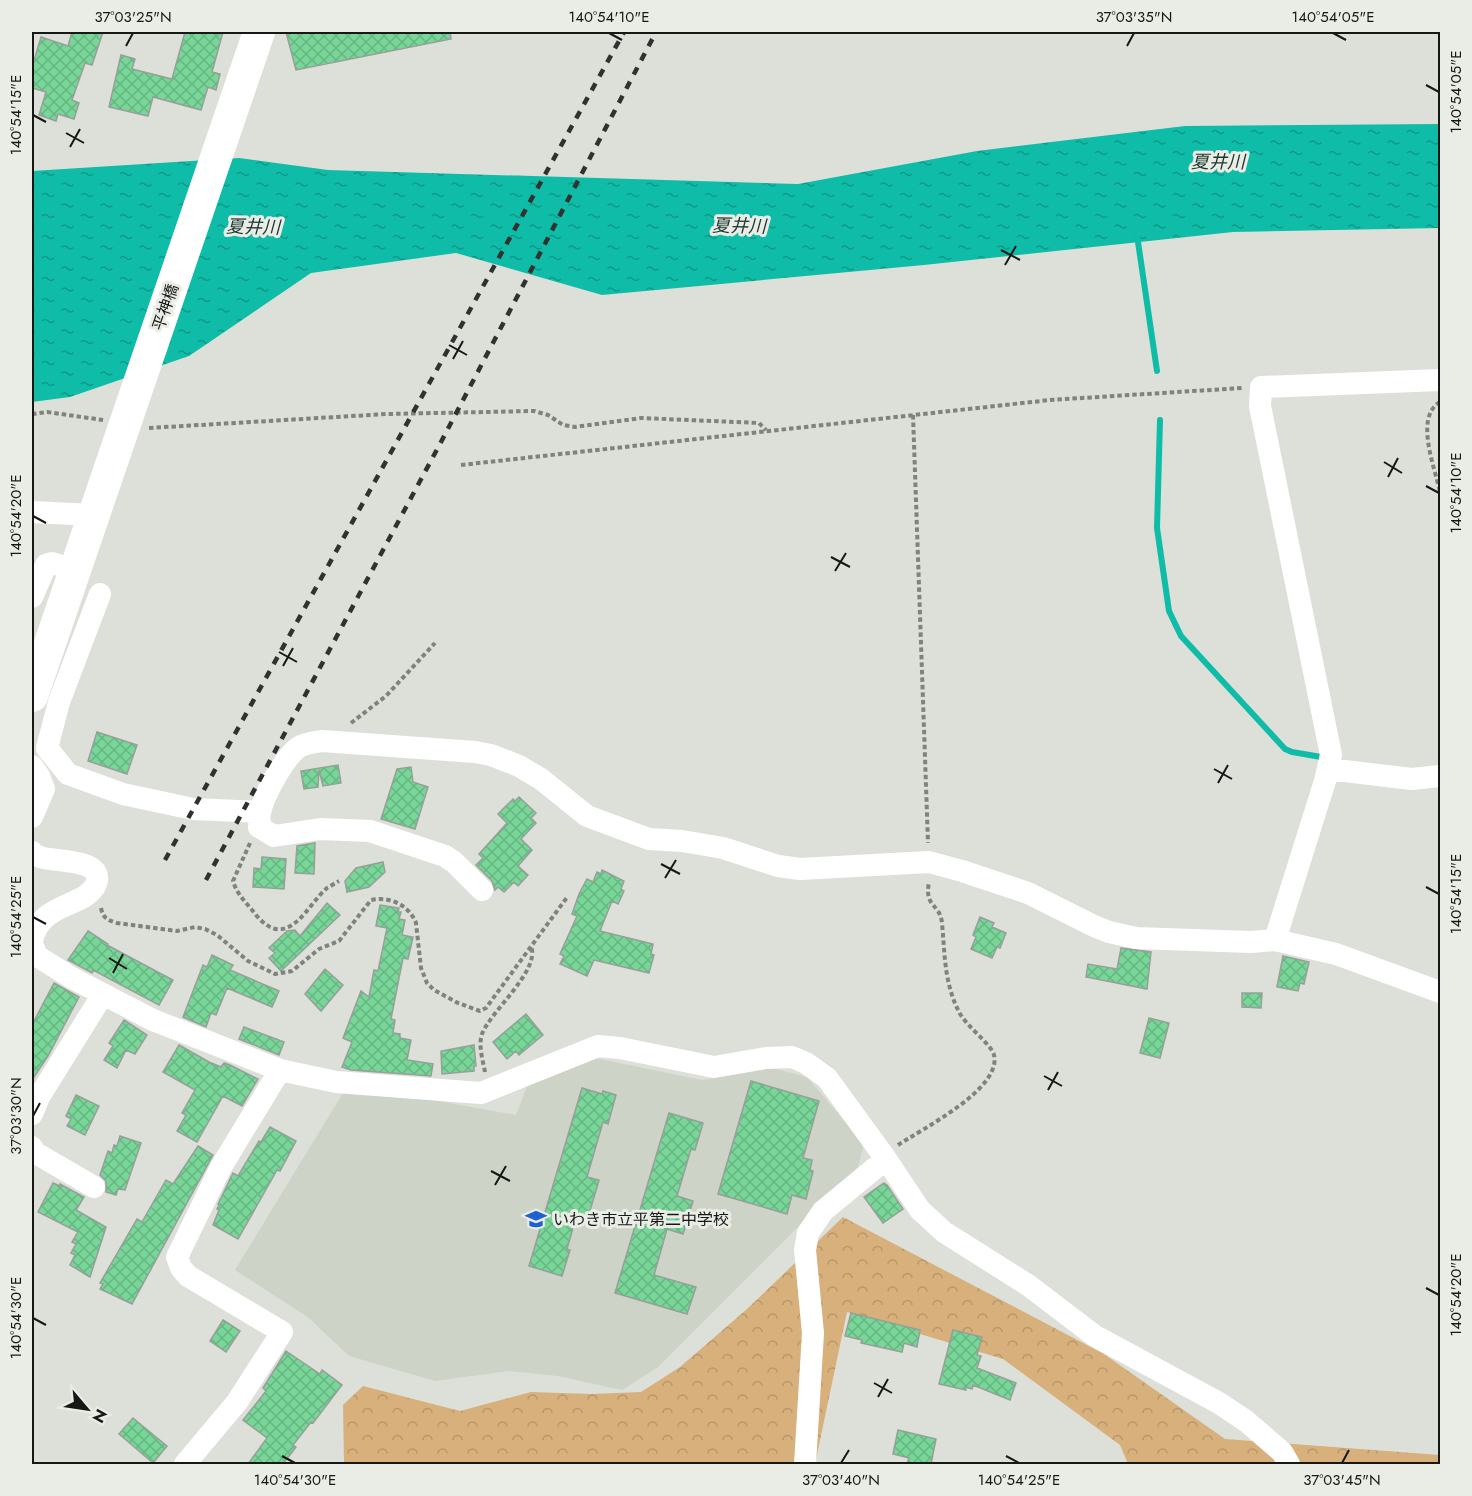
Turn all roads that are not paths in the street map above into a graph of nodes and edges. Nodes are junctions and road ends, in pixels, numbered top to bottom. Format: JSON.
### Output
{"nodes":[{"id":1,"x":259,"y":32,"type":"edge"},
{"id":2,"x":1440,"y":380,"type":"edge"},
{"id":3,"x":96,"y":510,"type":"junction"},
{"id":4,"x":32,"y":512,"type":"edge"},
{"id":5,"x":53,"y":563,"type":"edge"},
{"id":6,"x":100,"y":594,"type":"dead end"},
{"id":7,"x":32,"y":597,"type":"edge"},
{"id":8,"x":41,"y":697,"type":"edge"},
{"id":9,"x":1330,"y":763,"type":"junction"},
{"id":10,"x":32,"y":766,"type":"edge"},
{"id":11,"x":1440,"y":776,"type":"edge"},
{"id":12,"x":32,"y":817,"type":"edge"},
{"id":13,"x":260,"y":819,"type":"junction"},
{"id":14,"x":32,"y":852,"type":"edge"},
{"id":15,"x":482,"y":890,"type":"dead end"},
{"id":16,"x":1275,"y":940,"type":"junction"},
{"id":17,"x":32,"y":943,"type":"edge"},
{"id":18,"x":1440,"y":992,"type":"edge"},
{"id":19,"x":103,"y":994,"type":"junction"},
{"id":20,"x":280,"y":1070,"type":"junction"},
{"id":21,"x":32,"y":1114,"type":"edge"},
{"id":22,"x":32,"y":1147,"type":"edge"},
{"id":23,"x":884,"y":1157,"type":"junction"},
{"id":24,"x":94,"y":1187,"type":"dead end"},
{"id":25,"x":185,"y":1464,"type":"edge"},
{"id":26,"x":806,"y":1464,"type":"edge"},
{"id":27,"x":1289,"y":1464,"type":"edge"}],
"edges":[{"from":1,"to":3,"type":"street","name":"平神橋"},
{"from":2,"to":9,"type":"street"},
{"from":3,"to":4,"type":"street"},
{"from":3,"to":5,"type":"street","name":"平神橋"},
{"from":5,"to":7,"type":"street"},
{"from":5,"to":8,"type":"street","name":"平神橋"},
{"from":6,"to":8,"type":"street"},
{"from":8,"to":13,"type":"street"},
{"from":9,"to":11,"type":"street"},
{"from":9,"to":16,"type":"street"},
{"from":10,"to":12,"type":"street"},
{"from":13,"to":15,"type":"street"},
{"from":13,"to":16,"type":"street"},
{"from":14,"to":17,"type":"street"},
{"from":16,"to":18,"type":"street"},
{"from":17,"to":19,"type":"street"},
{"from":19,"to":20,"type":"street"},
{"from":19,"to":21,"type":"street"},
{"from":20,"to":23,"type":"street"},
{"from":20,"to":25,"type":"street"},
{"from":22,"to":24,"type":"street"},
{"from":23,"to":26,"type":"street"},
{"from":23,"to":27,"type":"street"}]}
